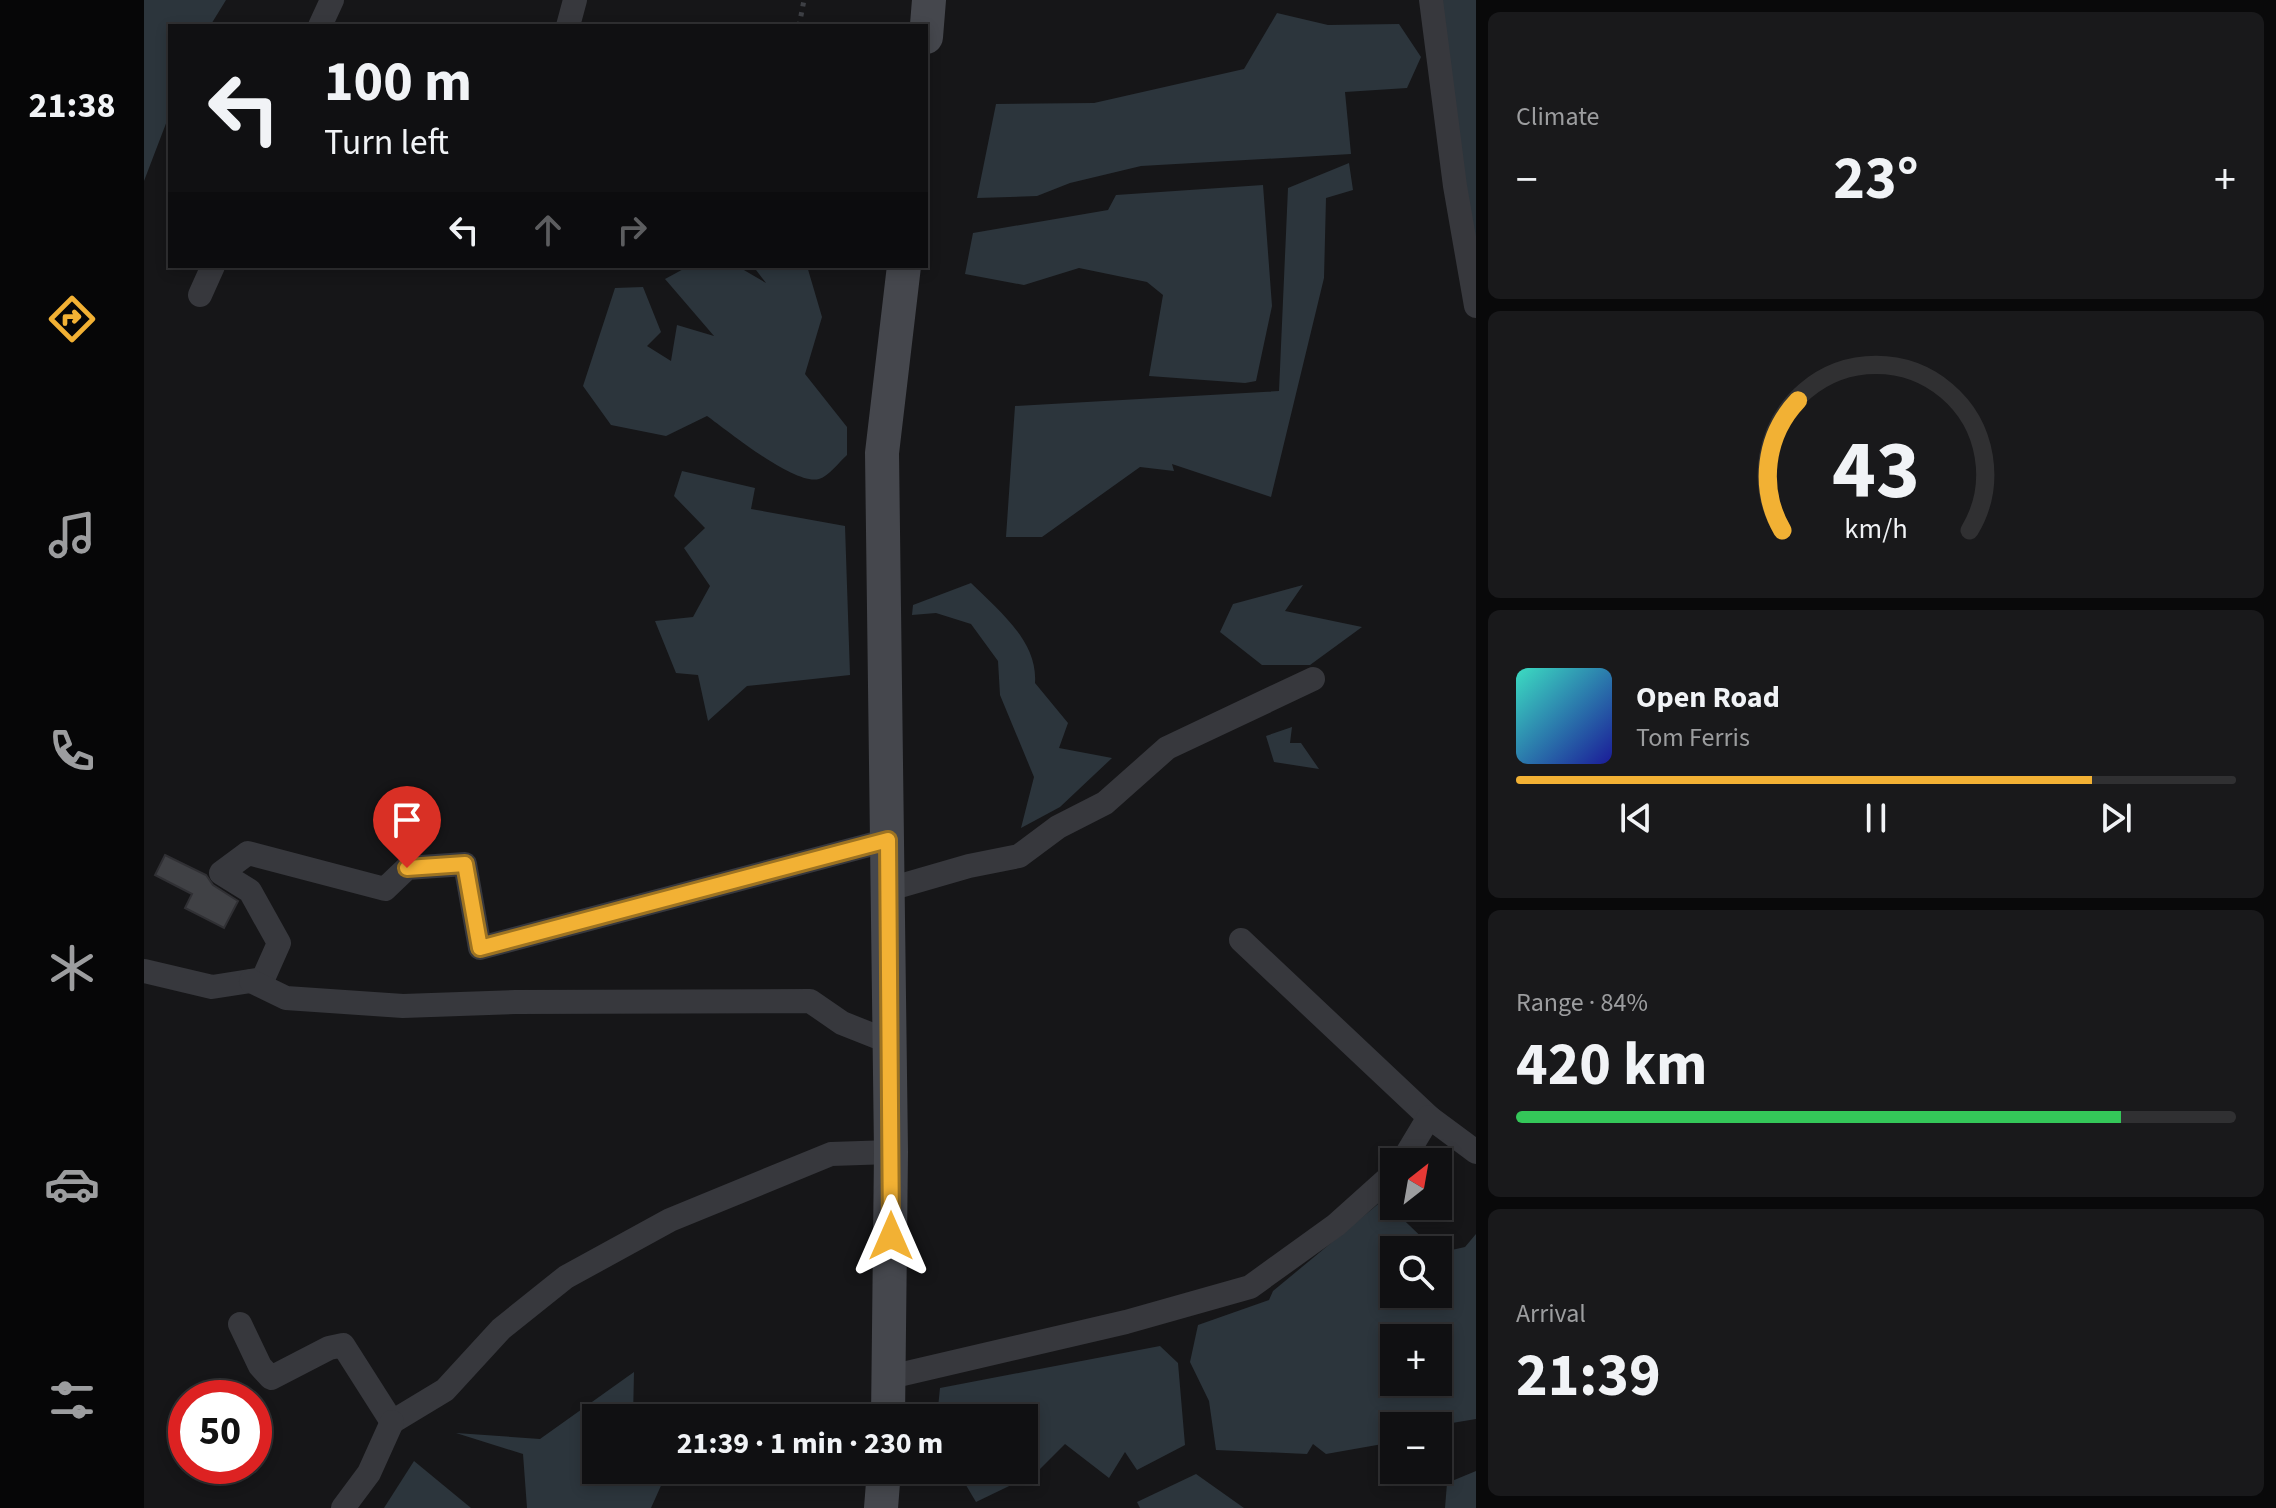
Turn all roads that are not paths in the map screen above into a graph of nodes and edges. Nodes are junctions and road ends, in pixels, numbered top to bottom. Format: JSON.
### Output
{"nodes":[{"id":1,"x":332,"y":0,"type":"edge"},
{"id":2,"x":575,"y":0,"type":"edge"},
{"id":3,"x":929,"y":0,"type":"edge"},
{"id":4,"x":1431,"y":0,"type":"edge"},
{"id":5,"x":321,"y":24,"type":"edge"},
{"id":6,"x":569,"y":24,"type":"edge"},
{"id":7,"x":927,"y":24,"type":"edge"},
{"id":8,"x":212,"y":268,"type":"edge"},
{"id":9,"x":904,"y":268,"type":"edge"},
{"id":10,"x":200,"y":295,"type":"dead end"},
{"id":11,"x":1476,"y":306,"type":"edge"},
{"id":12,"x":1313,"y":679,"type":"dead end"},
{"id":13,"x":888,"y":840,"type":"junction"},
{"id":14,"x":886,"y":890,"type":"junction"},
{"id":15,"x":1241,"y":940,"type":"dead end"},
{"id":16,"x":144,"y":971,"type":"edge"},
{"id":17,"x":251,"y":981,"type":"junction"},
{"id":18,"x":890,"y":1042,"type":"junction"},
{"id":19,"x":1429,"y":1117,"type":"junction"},
{"id":20,"x":1410,"y":1148,"type":"edge"},
{"id":21,"x":891,"y":1152,"type":"junction"},
{"id":22,"x":1476,"y":1152,"type":"edge"},
{"id":23,"x":1380,"y":1186,"type":"edge"},
{"id":24,"x":240,"y":1324,"type":"dead end"},
{"id":25,"x":890,"y":1377,"type":"junction"},
{"id":26,"x":889,"y":1404,"type":"edge"},
{"id":27,"x":392,"y":1422,"type":"junction"},
{"id":28,"x":883,"y":1484,"type":"edge"},
{"id":29,"x":343,"y":1508,"type":"edge"},
{"id":30,"x":881,"y":1508,"type":"edge"}],
"edges":[{"from":1,"to":5,"type":"street"},
{"from":2,"to":6,"type":"street"},
{"from":3,"to":7,"type":"main road"},
{"from":4,"to":11,"type":"street"},
{"from":8,"to":10,"type":"street"},
{"from":9,"to":13,"type":"main road"},
{"from":12,"to":14,"type":"street"},
{"from":13,"to":14,"type":"main road"},
{"from":13,"to":17,"type":"street"},
{"from":14,"to":18,"type":"main road"},
{"from":15,"to":19,"type":"street"},
{"from":16,"to":17,"type":"street"},
{"from":17,"to":18,"type":"street"},
{"from":18,"to":21,"type":"main road"},
{"from":19,"to":20,"type":"street"},
{"from":19,"to":22,"type":"street"},
{"from":21,"to":25,"type":"main road"},
{"from":21,"to":27,"type":"street"},
{"from":23,"to":25,"type":"street"},
{"from":24,"to":27,"type":"street"},
{"from":25,"to":26,"type":"main road"},
{"from":27,"to":29,"type":"street"},
{"from":28,"to":30,"type":"main road"}]}
